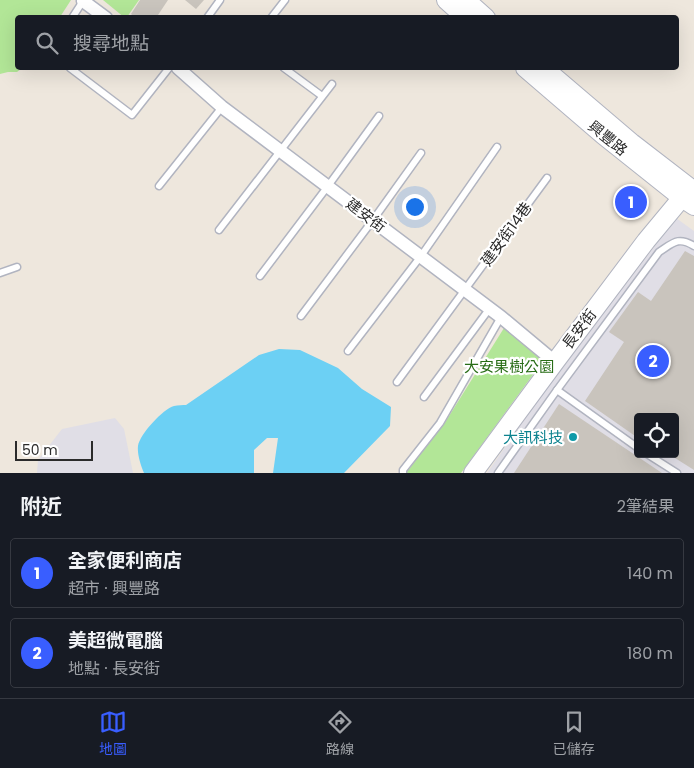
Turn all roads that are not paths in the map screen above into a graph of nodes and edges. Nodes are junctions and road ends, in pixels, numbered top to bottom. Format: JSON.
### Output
{"nodes":[{"id":1,"x":220,"y":0,"type":"edge"},
{"id":2,"x":285,"y":0,"type":"edge"},
{"id":3,"x":446,"y":0,"type":"edge"},
{"id":4,"x":466,"y":0,"type":"edge"},
{"id":5,"x":83,"y":1,"type":"joint"},
{"id":6,"x":74,"y":15,"type":"edge"},
{"id":7,"x":102,"y":15,"type":"edge"},
{"id":8,"x":211,"y":15,"type":"edge"},
{"id":9,"x":273,"y":15,"type":"edge"},
{"id":10,"x":463,"y":15,"type":"edge"},
{"id":11,"x":483,"y":15,"type":"edge"},
{"id":12,"x":73,"y":70,"type":"edge"},
{"id":13,"x":167,"y":70,"type":"edge"},
{"id":14,"x":180,"y":70,"type":"edge"},
{"id":15,"x":289,"y":70,"type":"edge"},
{"id":16,"x":527,"y":70,"type":"edge"},
{"id":17,"x":546,"y":70,"type":"edge"},
{"id":18,"x":332,"y":84,"type":"dead end"},
{"id":19,"x":322,"y":96,"type":"junction"},
{"id":20,"x":222,"y":107,"type":"junction"},
{"id":21,"x":379,"y":116,"type":"dead end"},
{"id":22,"x":497,"y":147,"type":"dead end"},
{"id":23,"x":280,"y":150,"type":"junction"},
{"id":24,"x":420,"y":154,"type":"dead end"},
{"id":25,"x":547,"y":178,"type":"dead end"},
{"id":26,"x":159,"y":186,"type":"dead end"},
{"id":27,"x":328,"y":186,"type":"junction"},
{"id":28,"x":691,"y":193,"type":"edge"},
{"id":29,"x":373,"y":220,"type":"junction"},
{"id":30,"x":218,"y":230,"type":"dead end"},
{"id":31,"x":694,"y":246,"type":"edge"},
{"id":32,"x":421,"y":256,"type":"junction"},
{"id":33,"x":16,"y":267,"type":"dead end"},
{"id":34,"x":0,"y":273,"type":"edge"},
{"id":35,"x":260,"y":276,"type":"dead end"},
{"id":36,"x":465,"y":289,"type":"junction"},
{"id":37,"x":490,"y":308,"type":"junction"},
{"id":38,"x":301,"y":316,"type":"dead end"},
{"id":39,"x":502,"y":317,"type":"junction"},
{"id":40,"x":348,"y":351,"type":"dead end"},
{"id":41,"x":555,"y":362,"type":"junction"},
{"id":42,"x":397,"y":382,"type":"dead end"},
{"id":43,"x":557,"y":390,"type":"junction"},
{"id":44,"x":424,"y":397,"type":"dead end"},
{"id":45,"x":634,"y":445,"type":"edge"},
{"id":46,"x":653,"y":458,"type":"edge"},
{"id":47,"x":403,"y":473,"type":"edge"},
{"id":48,"x":473,"y":473,"type":"edge"},
{"id":49,"x":498,"y":473,"type":"edge"},
{"id":50,"x":677,"y":473,"type":"edge"}],
"edges":[{"from":1,"to":8,"type":"lane"},
{"from":2,"to":9,"type":"lane"},
{"from":3,"to":10,"type":"main road"},
{"from":4,"to":11,"type":"main road"},
{"from":5,"to":6,"type":"lane"},
{"from":5,"to":7,"type":"street"},
{"from":12,"to":13,"type":"lane"},
{"from":14,"to":20,"type":"street","name":"建安街"},
{"from":15,"to":19,"type":"lane"},
{"from":16,"to":28,"type":"main road","name":"興豐路"},
{"from":17,"to":28,"type":"main road","name":"興豐路"},
{"from":18,"to":19,"type":"lane"},
{"from":19,"to":23,"type":"lane"},
{"from":20,"to":23,"type":"street","name":"建安街"},
{"from":20,"to":26,"type":"lane"},
{"from":21,"to":27,"type":"lane"},
{"from":22,"to":32,"type":"lane"},
{"from":23,"to":27,"type":"street","name":"建安街"},
{"from":23,"to":30,"type":"lane"},
{"from":24,"to":29,"type":"lane"},
{"from":25,"to":36,"type":"lane","name":"建安街14巷"},
{"from":27,"to":29,"type":"street","name":"建安街"},
{"from":27,"to":35,"type":"lane"},
{"from":28,"to":41,"type":"main road","name":"長安街"},
{"from":29,"to":32,"type":"street","name":"建安街"},
{"from":29,"to":38,"type":"lane"},
{"from":31,"to":43,"type":"lane"},
{"from":32,"to":36,"type":"street","name":"建安街"},
{"from":32,"to":40,"type":"lane"},
{"from":33,"to":34,"type":"lane"},
{"from":36,"to":37,"type":"street","name":"建安街"},
{"from":36,"to":42,"type":"lane","name":"建安街14巷"},
{"from":37,"to":39,"type":"street","name":"建安街"},
{"from":37,"to":44,"type":"lane"},
{"from":39,"to":41,"type":"street","name":"建安街"},
{"from":39,"to":47,"type":"lane"},
{"from":41,"to":48,"type":"main road","name":"長安街"},
{"from":43,"to":45,"type":"lane"},
{"from":43,"to":49,"type":"lane"},
{"from":46,"to":50,"type":"lane"}]}
